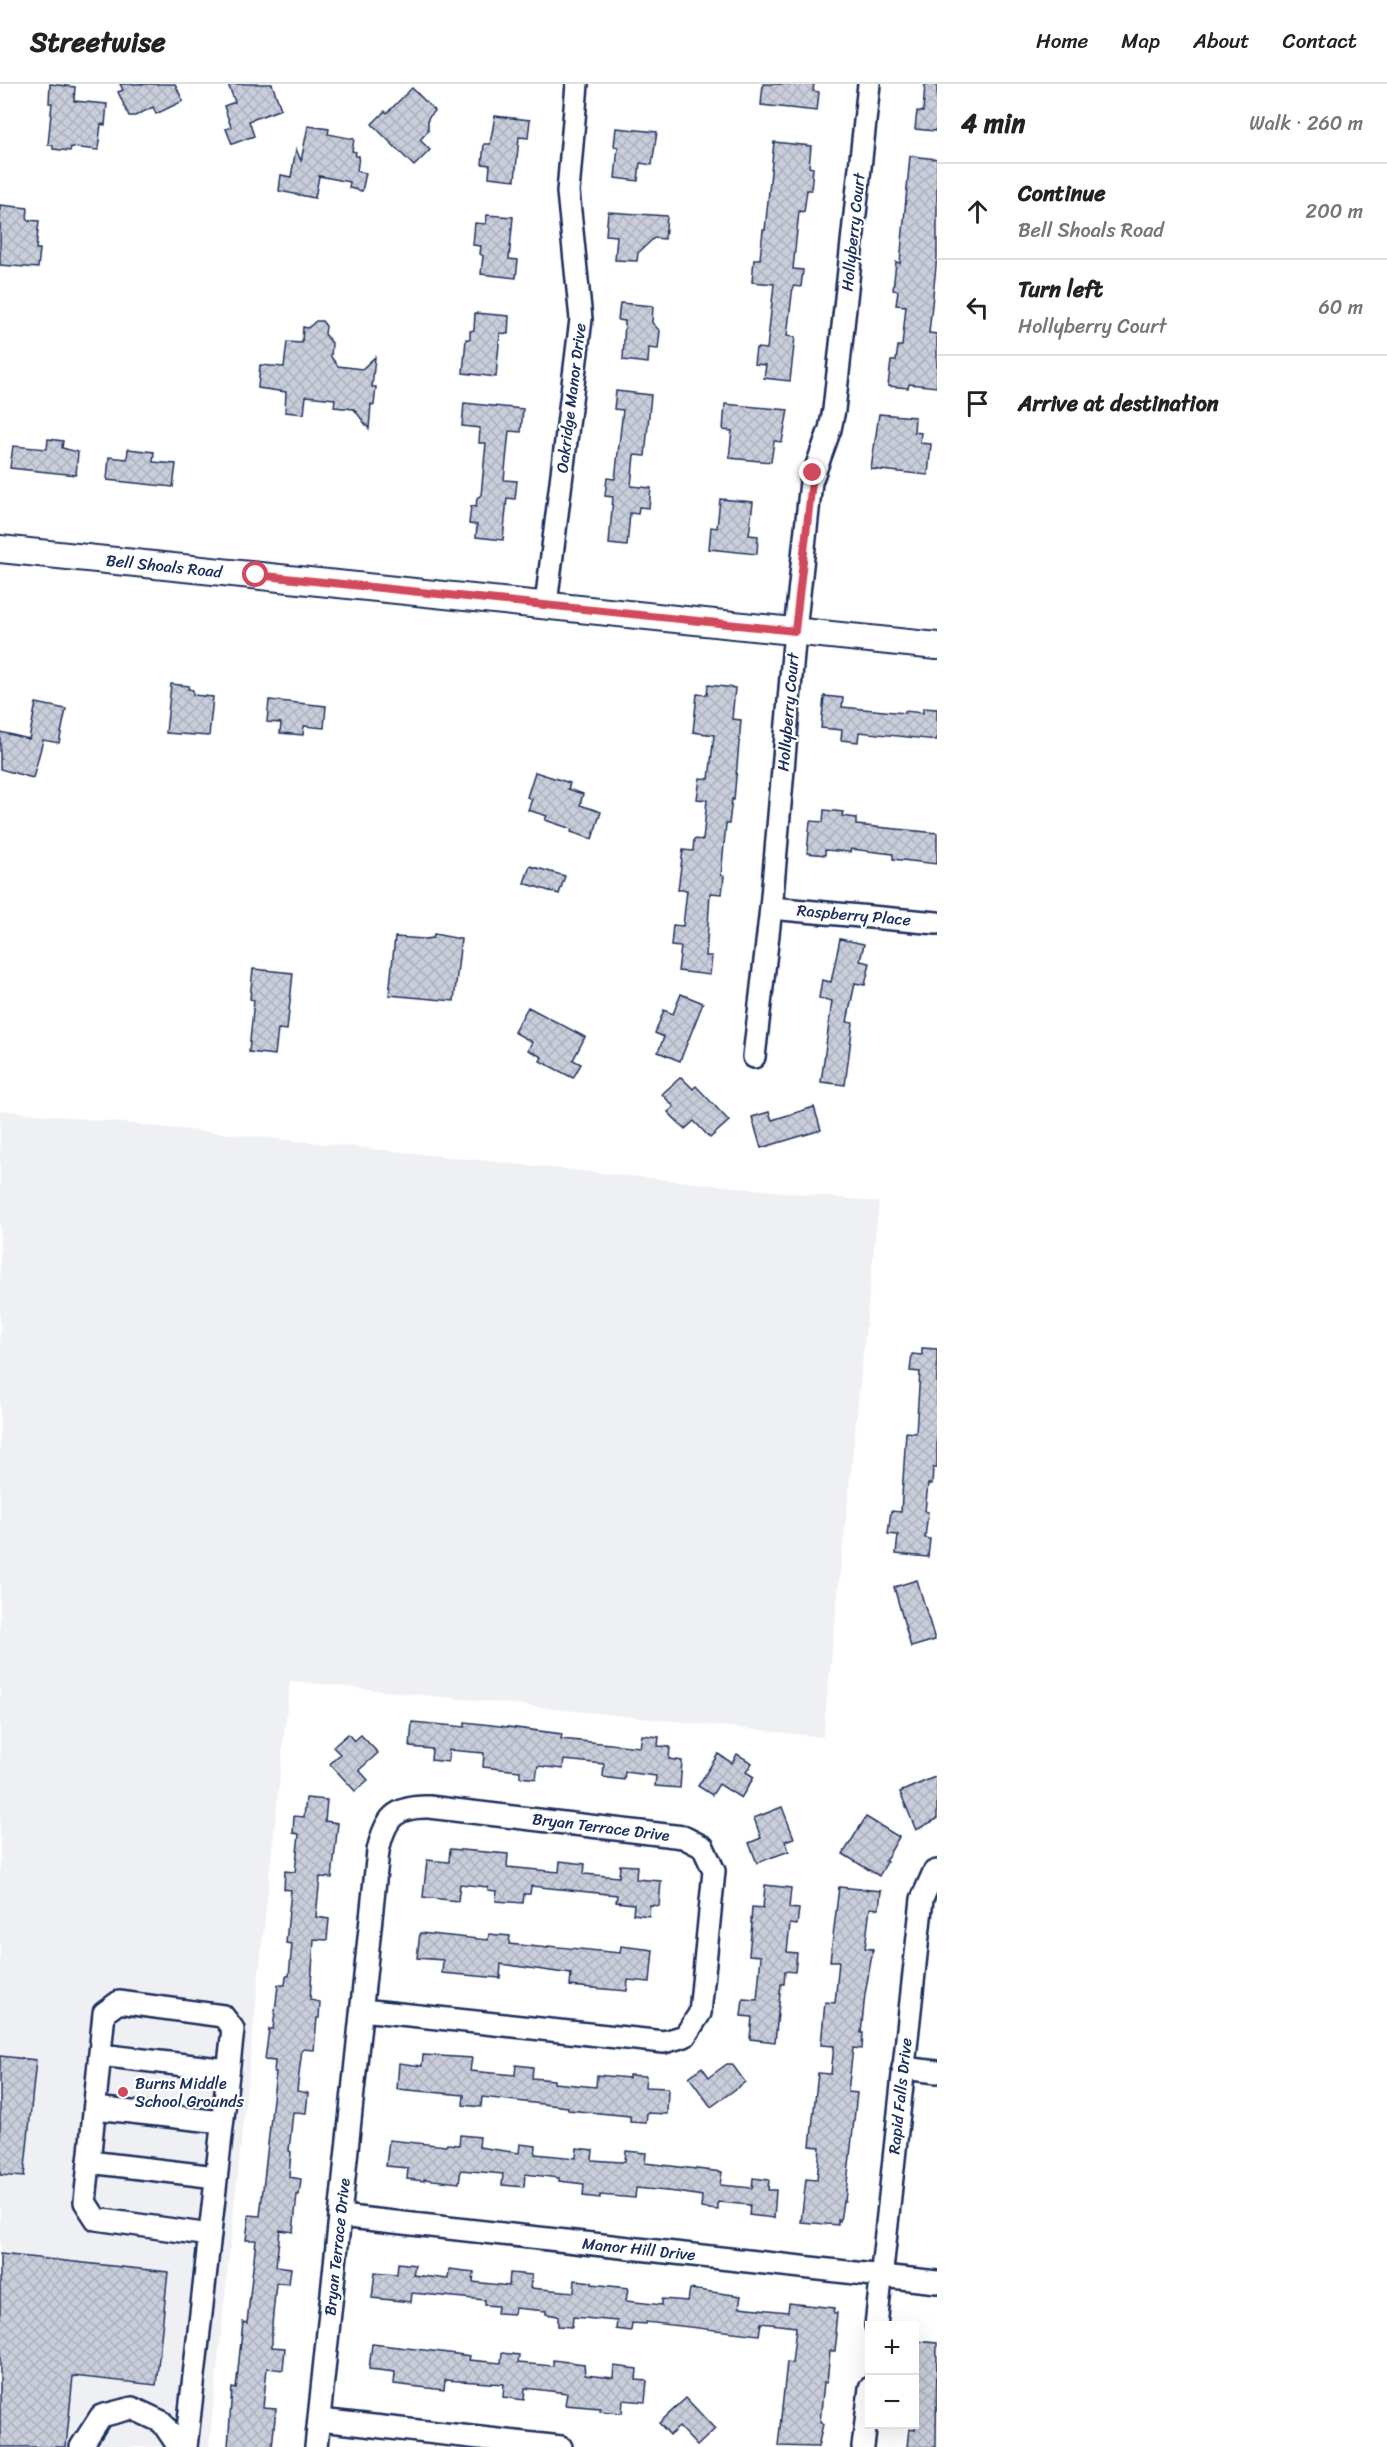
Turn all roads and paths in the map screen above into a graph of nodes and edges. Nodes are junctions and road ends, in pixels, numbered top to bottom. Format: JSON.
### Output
{"nodes":[{"id":1,"x":577,"y":84,"type":"edge"},
{"id":2,"x":869,"y":84,"type":"edge"},
{"id":3,"x":0,"y":549,"type":"edge"},
{"id":4,"x":546,"y":604,"type":"junction"},
{"id":5,"x":795,"y":631,"type":"junction"},
{"id":6,"x":937,"y":646,"type":"edge"},
{"id":7,"x":771,"y":908,"type":"junction"},
{"id":8,"x":937,"y":923,"type":"edge"},
{"id":9,"x":754,"y":1057,"type":"dead end"},
{"id":10,"x":937,"y":1871,"type":"edge"},
{"id":11,"x":362,"y":2010,"type":"junction"},
{"id":12,"x":100,"y":2055,"type":"junction"},
{"id":13,"x":903,"y":2068,"type":"junction"},
{"id":14,"x":228,"y":2070,"type":"junction"},
{"id":15,"x":937,"y":2072,"type":"edge"},
{"id":16,"x":95,"y":2108,"type":"junction"},
{"id":17,"x":222,"y":2122,"type":"junction"},
{"id":18,"x":89,"y":2162,"type":"junction"},
{"id":19,"x":216,"y":2178,"type":"junction"},
{"id":20,"x":340,"y":2216,"type":"junction"},
{"id":21,"x":210,"y":2235,"type":"junction"},
{"id":22,"x":882,"y":2277,"type":"junction"},
{"id":23,"x":937,"y":2282,"type":"edge"},
{"id":24,"x":876,"y":2321,"type":"edge"},
{"id":25,"x":320,"y":2420,"type":"junction"},
{"id":26,"x":865,"y":2429,"type":"edge"},
{"id":27,"x":81,"y":2447,"type":"edge"},
{"id":28,"x":179,"y":2447,"type":"edge"},
{"id":29,"x":186,"y":2447,"type":"edge"},
{"id":30,"x":316,"y":2447,"type":"edge"},
{"id":31,"x":561,"y":2447,"type":"edge"},
{"id":32,"x":863,"y":2447,"type":"edge"}],
"edges":[{"from":1,"to":4,"type":"street","name":"Oakridge Manor Drive"},
{"from":2,"to":5,"type":"street","name":"Hollyberry Court"},
{"from":3,"to":4,"type":"main road","name":"Bell Shoals Road"},
{"from":4,"to":5,"type":"main road","name":"Bell Shoals Road"},
{"from":5,"to":6,"type":"main road","name":"Bell Shoals Road"},
{"from":5,"to":7,"type":"street","name":"Hollyberry Court"},
{"from":7,"to":8,"type":"street","name":"Raspberry Place"},
{"from":7,"to":9,"type":"street","name":"Hollyberry Court"},
{"from":10,"to":13,"type":"street","name":"Rapid Falls Drive"},
{"from":11,"to":11,"type":"street","name":"Bryan Terrace Drive"},
{"from":11,"to":20,"type":"street","name":"Bryan Terrace Drive"},
{"from":12,"to":14,"type":"street"},
{"from":12,"to":14,"type":"street"},
{"from":12,"to":16,"type":"street"},
{"from":13,"to":15,"type":"street"},
{"from":13,"to":22,"type":"street","name":"Rapid Falls Drive"},
{"from":14,"to":17,"type":"street"},
{"from":16,"to":17,"type":"street"},
{"from":16,"to":18,"type":"street"},
{"from":17,"to":19,"type":"street"},
{"from":18,"to":19,"type":"street"},
{"from":18,"to":21,"type":"street"},
{"from":19,"to":21,"type":"street"},
{"from":20,"to":22,"type":"street","name":"Manor Hill Drive"},
{"from":20,"to":25,"type":"street","name":"Bryan Terrace Drive"},
{"from":21,"to":29,"type":"street"},
{"from":22,"to":23,"type":"street","name":"Manor Hill Drive"},
{"from":22,"to":24,"type":"street","name":"Rapid Falls Drive"},
{"from":25,"to":30,"type":"street","name":"Bryan Terrace Drive"},
{"from":25,"to":31,"type":"street"},
{"from":26,"to":32,"type":"street"},
{"from":27,"to":28,"type":"street"}]}
